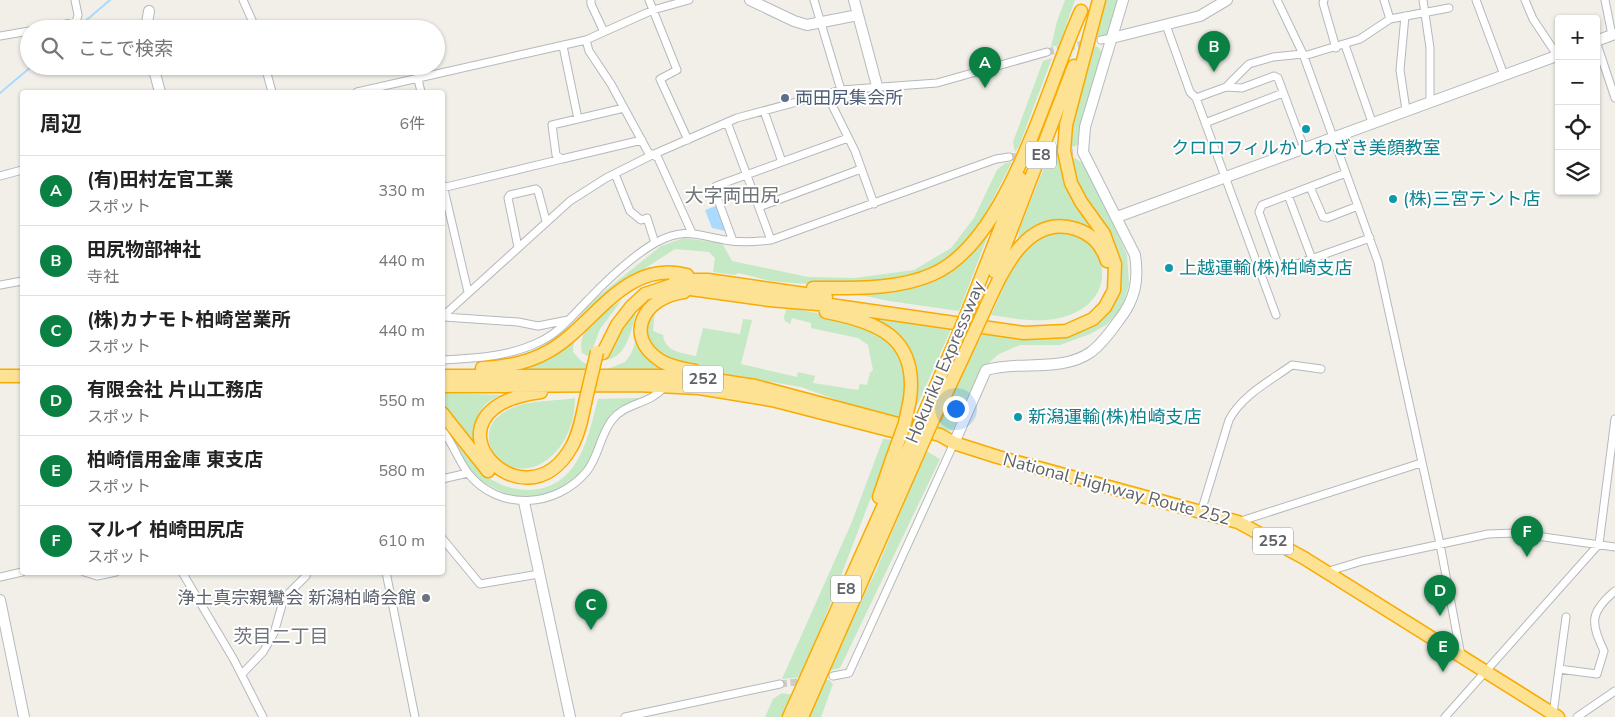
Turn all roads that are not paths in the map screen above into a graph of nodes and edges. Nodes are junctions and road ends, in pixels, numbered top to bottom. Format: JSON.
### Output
{"nodes":[{"id":1,"x":76,"y":0,"type":"edge"},
{"id":2,"x":243,"y":0,"type":"edge"},
{"id":3,"x":591,"y":0,"type":"edge"},
{"id":4,"x":649,"y":0,"type":"edge"},
{"id":5,"x":689,"y":0,"type":"edge"},
{"id":6,"x":814,"y":0,"type":"edge"},
{"id":7,"x":854,"y":0,"type":"edge"},
{"id":8,"x":1097,"y":0,"type":"edge"},
{"id":9,"x":1123,"y":0,"type":"edge"},
{"id":10,"x":1226,"y":0,"type":"edge"},
{"id":11,"x":1277,"y":0,"type":"edge"},
{"id":12,"x":1324,"y":0,"type":"edge"},
{"id":13,"x":1384,"y":0,"type":"edge"},
{"id":14,"x":1423,"y":0,"type":"edge"},
{"id":15,"x":1476,"y":0,"type":"edge"},
{"id":16,"x":1525,"y":0,"type":"edge"},
{"id":17,"x":1605,"y":0,"type":"edge"},
{"id":18,"x":756,"y":1,"type":"edge"},
{"id":19,"x":1082,"y":5,"type":"edge"},
{"id":20,"x":1449,"y":8,"type":"dead end"},
{"id":21,"x":653,"y":10,"type":"junction"},
{"id":22,"x":149,"y":11,"type":"dead end"},
{"id":23,"x":1426,"y":12,"type":"junction"},
{"id":24,"x":858,"y":15,"type":"junction"},
{"id":25,"x":1405,"y":16,"type":"junction"},
{"id":26,"x":1390,"y":19,"type":"junction"},
{"id":27,"x":77,"y":20,"type":"edge"},
{"id":28,"x":148,"y":20,"type":"edge"},
{"id":29,"x":252,"y":20,"type":"edge"},
{"id":30,"x":820,"y":23,"type":"junction"},
{"id":31,"x":1166,"y":25,"type":"junction"},
{"id":32,"x":604,"y":32,"type":"junction"},
{"id":33,"x":20,"y":33,"type":"edge"},
{"id":34,"x":1614,"y":35,"type":"edge"},
{"id":35,"x":0,"y":36,"type":"edge"},
{"id":36,"x":1112,"y":38,"type":"junction"},
{"id":37,"x":586,"y":40,"type":"junction"},
{"id":38,"x":1101,"y":40,"type":"tunnel mouth"},
{"id":39,"x":1600,"y":40,"type":"edge"},
{"id":40,"x":1345,"y":45,"type":"junction"},
{"id":41,"x":563,"y":46,"type":"junction"},
{"id":42,"x":1336,"y":48,"type":"junction"},
{"id":43,"x":1555,"y":51,"type":"edge"},
{"id":44,"x":1048,"y":52,"type":"tunnel mouth"},
{"id":45,"x":1600,"y":53,"type":"edge"},
{"id":46,"x":1304,"y":55,"type":"junction"},
{"id":47,"x":1555,"y":56,"type":"edge"},
{"id":48,"x":445,"y":73,"type":"edge"},
{"id":49,"x":155,"y":75,"type":"edge"},
{"id":50,"x":267,"y":75,"type":"edge"},
{"id":51,"x":436,"y":75,"type":"edge"},
{"id":52,"x":1504,"y":75,"type":"junction"},
{"id":53,"x":418,"y":79,"type":"junction"},
{"id":54,"x":877,"y":86,"type":"junction"},
{"id":55,"x":1226,"y":87,"type":"junction"},
{"id":56,"x":159,"y":90,"type":"edge"},
{"id":57,"x":271,"y":90,"type":"edge"},
{"id":58,"x":366,"y":90,"type":"edge"},
{"id":59,"x":421,"y":90,"type":"edge"},
{"id":60,"x":841,"y":90,"type":"junction"},
{"id":61,"x":1284,"y":93,"type":"junction"},
{"id":62,"x":827,"y":95,"type":"junction"},
{"id":63,"x":1196,"y":98,"type":"junction"},
{"id":64,"x":1615,"y":98,"type":"edge"},
{"id":65,"x":1430,"y":102,"type":"junction"},
{"id":66,"x":624,"y":108,"type":"junction"},
{"id":67,"x":1406,"y":110,"type":"junction"},
{"id":68,"x":764,"y":111,"type":"junction"},
{"id":69,"x":578,"y":119,"type":"junction"},
{"id":70,"x":728,"y":122,"type":"junction"},
{"id":71,"x":1205,"y":122,"type":"junction"},
{"id":72,"x":1372,"y":122,"type":"junction"},
{"id":73,"x":1334,"y":136,"type":"junction"},
{"id":74,"x":848,"y":138,"type":"junction"},
{"id":75,"x":642,"y":140,"type":"junction"},
{"id":76,"x":688,"y":140,"type":"junction"},
{"id":77,"x":1304,"y":148,"type":"junction"},
{"id":78,"x":652,"y":155,"type":"junction"},
{"id":79,"x":1009,"y":157,"type":"tunnel mouth"},
{"id":80,"x":562,"y":159,"type":"junction"},
{"id":81,"x":782,"y":162,"type":"junction"},
{"id":82,"x":861,"y":169,"type":"junction"},
{"id":83,"x":20,"y":171,"type":"edge"},
{"id":84,"x":1346,"y":173,"type":"junction"},
{"id":85,"x":615,"y":174,"type":"junction"},
{"id":86,"x":747,"y":174,"type":"junction"},
{"id":87,"x":0,"y":176,"type":"edge"},
{"id":88,"x":1226,"y":177,"type":"junction"},
{"id":89,"x":445,"y":187,"type":"edge"},
{"id":90,"x":1310,"y":187,"type":"junction"},
{"id":91,"x":445,"y":195,"type":"edge"},
{"id":92,"x":1288,"y":195,"type":"junction"},
{"id":93,"x":874,"y":204,"type":"junction"},
{"id":94,"x":1358,"y":206,"type":"junction"},
{"id":95,"x":759,"y":207,"type":"junction"},
{"id":96,"x":1117,"y":217,"type":"junction"},
{"id":97,"x":546,"y":221,"type":"junction"},
{"id":98,"x":692,"y":233,"type":"junction"},
{"id":99,"x":1370,"y":238,"type":"junction"},
{"id":100,"x":771,"y":240,"type":"junction"},
{"id":101,"x":733,"y":241,"type":"junction"},
{"id":102,"x":656,"y":243,"type":"junction"},
{"id":103,"x":518,"y":247,"type":"junction"},
{"id":104,"x":1312,"y":259,"type":"junction"},
{"id":105,"x":20,"y":281,"type":"edge"},
{"id":106,"x":0,"y":285,"type":"edge"},
{"id":107,"x":707,"y":286,"type":"junction"},
{"id":108,"x":468,"y":292,"type":"junction"},
{"id":109,"x":770,"y":295,"type":"junction"},
{"id":110,"x":979,"y":308,"type":"junction"},
{"id":111,"x":445,"y":315,"type":"edge"},
{"id":112,"x":1276,"y":315,"type":"dead end"},
{"id":113,"x":445,"y":317,"type":"edge"},
{"id":114,"x":568,"y":320,"type":"junction"},
{"id":115,"x":445,"y":360,"type":"edge"},
{"id":116,"x":1321,"y":369,"type":"dead end"},
{"id":117,"x":445,"y":371,"type":"edge"},
{"id":118,"x":0,"y":376,"type":"edge"},
{"id":119,"x":20,"y":376,"type":"edge"},
{"id":120,"x":445,"y":376,"type":"edge"},
{"id":121,"x":0,"y":384,"type":"edge"},
{"id":122,"x":20,"y":384,"type":"edge"},
{"id":123,"x":445,"y":386,"type":"edge"},
{"id":124,"x":666,"y":386,"type":"junction"},
{"id":125,"x":821,"y":402,"type":"junction"},
{"id":126,"x":588,"y":403,"type":"junction"},
{"id":127,"x":935,"y":407,"type":"junction"},
{"id":128,"x":445,"y":417,"type":"edge"},
{"id":129,"x":1615,"y":419,"type":"edge"},
{"id":130,"x":445,"y":435,"type":"edge"},
{"id":131,"x":954,"y":443,"type":"junction"},
{"id":132,"x":903,"y":462,"type":"junction"},
{"id":133,"x":1422,"y":463,"type":"junction"},
{"id":134,"x":468,"y":473,"type":"junction"},
{"id":135,"x":445,"y":478,"type":"edge"},
{"id":136,"x":524,"y":502,"type":"junction"},
{"id":137,"x":1201,"y":512,"type":"junction"},
{"id":138,"x":1238,"y":522,"type":"junction"},
{"id":139,"x":445,"y":542,"type":"edge"},
{"id":140,"x":1440,"y":544,"type":"junction"},
{"id":141,"x":1599,"y":544,"type":"junction"},
{"id":142,"x":1614,"y":547,"type":"edge"},
{"id":143,"x":20,"y":572,"type":"edge"},
{"id":144,"x":1326,"y":572,"type":"junction"},
{"id":145,"x":539,"y":574,"type":"junction"},
{"id":146,"x":184,"y":575,"type":"edge"},
{"id":147,"x":306,"y":575,"type":"edge"},
{"id":148,"x":387,"y":575,"type":"edge"},
{"id":149,"x":0,"y":577,"type":"edge"},
{"id":150,"x":1615,"y":591,"type":"edge"},
{"id":151,"x":0,"y":600,"type":"edge"},
{"id":152,"x":1566,"y":617,"type":"dead end"},
{"id":153,"x":1461,"y":657,"type":"junction"},
{"id":154,"x":1559,"y":669,"type":"junction"},
{"id":155,"x":1485,"y":671,"type":"junction"},
{"id":156,"x":242,"y":674,"type":"junction"},
{"id":157,"x":833,"y":676,"type":"dead end"},
{"id":158,"x":780,"y":684,"type":"tunnel mouth"},
{"id":159,"x":1615,"y":691,"type":"edge"},
{"id":160,"x":1555,"y":715,"type":"edge"},
{"id":161,"x":24,"y":717,"type":"edge"},
{"id":162,"x":263,"y":717,"type":"edge"},
{"id":163,"x":415,"y":717,"type":"edge"},
{"id":164,"x":570,"y":717,"type":"edge"},
{"id":165,"x":625,"y":717,"type":"edge"},
{"id":166,"x":790,"y":717,"type":"edge"},
{"id":167,"x":802,"y":717,"type":"edge"},
{"id":168,"x":1444,"y":717,"type":"edge"},
{"id":169,"x":1577,"y":717,"type":"edge"}],
"edges":[{"from":1,"to":27,"type":"street"},
{"from":2,"to":29,"type":"street"},
{"from":3,"to":32,"type":"street"},
{"from":4,"to":21,"type":"street"},
{"from":5,"to":21,"type":"street"},
{"from":6,"to":30,"type":"street"},
{"from":7,"to":24,"type":"street"},
{"from":8,"to":109,"type":"highway"},
{"from":8,"to":110,"type":"highway","name":"Hokuriku Expressway","number":"E8"},
{"from":9,"to":36,"type":"street"},
{"from":10,"to":31,"type":"street"},
{"from":11,"to":46,"type":"street"},
{"from":12,"to":42,"type":"street"},
{"from":13,"to":26,"type":"street"},
{"from":14,"to":23,"type":"street"},
{"from":15,"to":52,"type":"street"},
{"from":16,"to":43,"type":"street"},
{"from":17,"to":34,"type":"street"},
{"from":18,"to":30,"type":"street"},
{"from":19,"to":109,"type":"highway"},
{"from":19,"to":110,"type":"highway","name":"Hokuriku Expressway","number":"E8"},
{"from":20,"to":23,"type":"street"},
{"from":21,"to":32,"type":"street"},
{"from":21,"to":76,"type":"street"},
{"from":22,"to":28,"type":"street"},
{"from":23,"to":25,"type":"street"},
{"from":23,"to":65,"type":"street"},
{"from":24,"to":30,"type":"street"},
{"from":24,"to":54,"type":"street"},
{"from":25,"to":26,"type":"street"},
{"from":25,"to":67,"type":"street"},
{"from":26,"to":40,"type":"street"},
{"from":30,"to":60,"type":"street"},
{"from":31,"to":36,"type":"street"},
{"from":31,"to":63,"type":"street"},
{"from":32,"to":37,"type":"street"},
{"from":33,"to":35,"type":"street"},
{"from":34,"to":39,"type":"street"},
{"from":36,"to":38,"type":"street"},
{"from":36,"to":96,"type":"street"},
{"from":37,"to":41,"type":"street"},
{"from":37,"to":66,"type":"street"},
{"from":40,"to":42,"type":"street"},
{"from":40,"to":72,"type":"street"},
{"from":41,"to":48,"type":"street"},
{"from":41,"to":69,"type":"street"},
{"from":42,"to":46,"type":"street"},
{"from":44,"to":54,"type":"street"},
{"from":45,"to":64,"type":"street"},
{"from":46,"to":55,"type":"street"},
{"from":46,"to":73,"type":"street"},
{"from":47,"to":52,"type":"street"},
{"from":49,"to":56,"type":"street"},
{"from":50,"to":57,"type":"street"},
{"from":51,"to":53,"type":"street"},
{"from":52,"to":65,"type":"street"},
{"from":53,"to":58,"type":"street"},
{"from":53,"to":59,"type":"street"},
{"from":54,"to":60,"type":"street"},
{"from":55,"to":61,"type":"street"},
{"from":55,"to":63,"type":"street"},
{"from":60,"to":62,"type":"street"},
{"from":61,"to":71,"type":"street"},
{"from":61,"to":77,"type":"street"},
{"from":62,"to":68,"type":"street"},
{"from":62,"to":74,"type":"street"},
{"from":63,"to":71,"type":"street"},
{"from":65,"to":67,"type":"street"},
{"from":66,"to":69,"type":"street"},
{"from":66,"to":75,"type":"street"},
{"from":67,"to":72,"type":"street"},
{"from":68,"to":70,"type":"street"},
{"from":68,"to":81,"type":"street"},
{"from":69,"to":80,"type":"street"},
{"from":70,"to":76,"type":"street"},
{"from":70,"to":86,"type":"street"},
{"from":71,"to":88,"type":"street"},
{"from":72,"to":73,"type":"street"},
{"from":73,"to":77,"type":"street"},
{"from":73,"to":84,"type":"street"},
{"from":74,"to":81,"type":"street"},
{"from":74,"to":82,"type":"street"},
{"from":75,"to":78,"type":"street"},
{"from":75,"to":80,"type":"street"},
{"from":76,"to":78,"type":"street"},
{"from":77,"to":88,"type":"street"},
{"from":78,"to":85,"type":"street"},
{"from":78,"to":98,"type":"street"},
{"from":79,"to":93,"type":"street"},
{"from":80,"to":89,"type":"street"},
{"from":81,"to":86,"type":"street"},
{"from":82,"to":93,"type":"street"},
{"from":82,"to":95,"type":"street"},
{"from":83,"to":87,"type":"street"},
{"from":84,"to":90,"type":"street"},
{"from":84,"to":94,"type":"street"},
{"from":85,"to":97,"type":"street"},
{"from":85,"to":102,"type":"street"},
{"from":86,"to":95,"type":"street"},
{"from":86,"to":101,"type":"street"},
{"from":88,"to":96,"type":"street"},
{"from":88,"to":112,"type":"street"},
{"from":90,"to":92,"type":"street"},
{"from":90,"to":94,"type":"street"},
{"from":91,"to":108,"type":"street"},
{"from":92,"to":104,"type":"street"},
{"from":92,"to":104,"type":"street"},
{"from":93,"to":100,"type":"street"},
{"from":94,"to":99,"type":"street"},
{"from":95,"to":100,"type":"street"},
{"from":96,"to":131,"type":"street"},
{"from":97,"to":103,"type":"street"},
{"from":97,"to":103,"type":"street"},
{"from":98,"to":101,"type":"street"},
{"from":98,"to":102,"type":"street"},
{"from":99,"to":104,"type":"street"},
{"from":99,"to":133,"type":"street"},
{"from":100,"to":101,"type":"street"},
{"from":102,"to":114,"type":"street"},
{"from":103,"to":108,"type":"street"},
{"from":105,"to":106,"type":"street"},
{"from":107,"to":109,"type":"highway"},
{"from":107,"to":117,"type":"highway"},
{"from":107,"to":125,"type":"highway"},
{"from":107,"to":126,"type":"highway","bridge":true},
{"from":108,"to":111,"type":"street"},
{"from":109,"to":110,"type":"highway"},
{"from":109,"to":132,"type":"highway","bridge":true},
{"from":110,"to":127,"type":"highway","name":"Hokuriku Expressway","number":"E8","bridge":true},
{"from":113,"to":114,"type":"street"},
{"from":114,"to":115,"type":"street"},
{"from":116,"to":137,"type":"street"},
{"from":118,"to":119,"type":"highway"},
{"from":120,"to":125,"type":"highway","name":"National Highway Route 252","number":"252"},
{"from":121,"to":122,"type":"highway"},
{"from":123,"to":124,"type":"highway","name":"National Highway Route 252","number":"252"},
{"from":124,"to":126,"type":"highway"},
{"from":124,"to":131,"type":"highway","name":"National Highway Route 252","number":"252"},
{"from":124,"to":136,"type":"street"},
{"from":125,"to":131,"type":"highway","name":"National Highway Route 252","number":"252"},
{"from":126,"to":128,"type":"highway"},
{"from":127,"to":132,"type":"highway","name":"Hokuriku Expressway","number":"E8","bridge":true},
{"from":127,"to":132,"type":"highway","name":"Hokuriku Expressway","number":"E8","bridge":true},
{"from":129,"to":141,"type":"street"},
{"from":130,"to":134,"type":"street"},
{"from":131,"to":137,"type":"highway","name":"National Highway Route 252","number":"252"},
{"from":131,"to":157,"type":"street"},
{"from":132,"to":166,"type":"highway","name":"Hokuriku Expressway","number":"E8"},
{"from":132,"to":167,"type":"highway","name":"Hokuriku Expressway","number":"E8"},
{"from":133,"to":138,"type":"street"},
{"from":133,"to":140,"type":"street"},
{"from":134,"to":135,"type":"street"},
{"from":134,"to":136,"type":"street"},
{"from":136,"to":145,"type":"street"},
{"from":137,"to":138,"type":"highway","name":"National Highway Route 252","number":"252"},
{"from":138,"to":144,"type":"highway","name":"National Highway Route 252","number":"252"},
{"from":139,"to":145,"type":"street"},
{"from":140,"to":141,"type":"street"},
{"from":140,"to":144,"type":"street"},
{"from":140,"to":153,"type":"street"},
{"from":141,"to":142,"type":"street"},
{"from":141,"to":155,"type":"street"},
{"from":143,"to":149,"type":"street"},
{"from":144,"to":153,"type":"highway","name":"National Highway Route 252","number":"252"},
{"from":145,"to":164,"type":"street"},
{"from":146,"to":156,"type":"street"},
{"from":147,"to":156,"type":"street"},
{"from":148,"to":163,"type":"street"},
{"from":150,"to":154,"type":"street"},
{"from":151,"to":161,"type":"street"},
{"from":152,"to":154,"type":"street"},
{"from":153,"to":155,"type":"highway","name":"National Highway Route 252","number":"252"},
{"from":154,"to":160,"type":"street"},
{"from":155,"to":160,"type":"highway","name":"National Highway Route 252","number":"252"},
{"from":155,"to":168,"type":"street"},
{"from":156,"to":162,"type":"street"},
{"from":158,"to":165,"type":"street"},
{"from":159,"to":169,"type":"street"}]}
